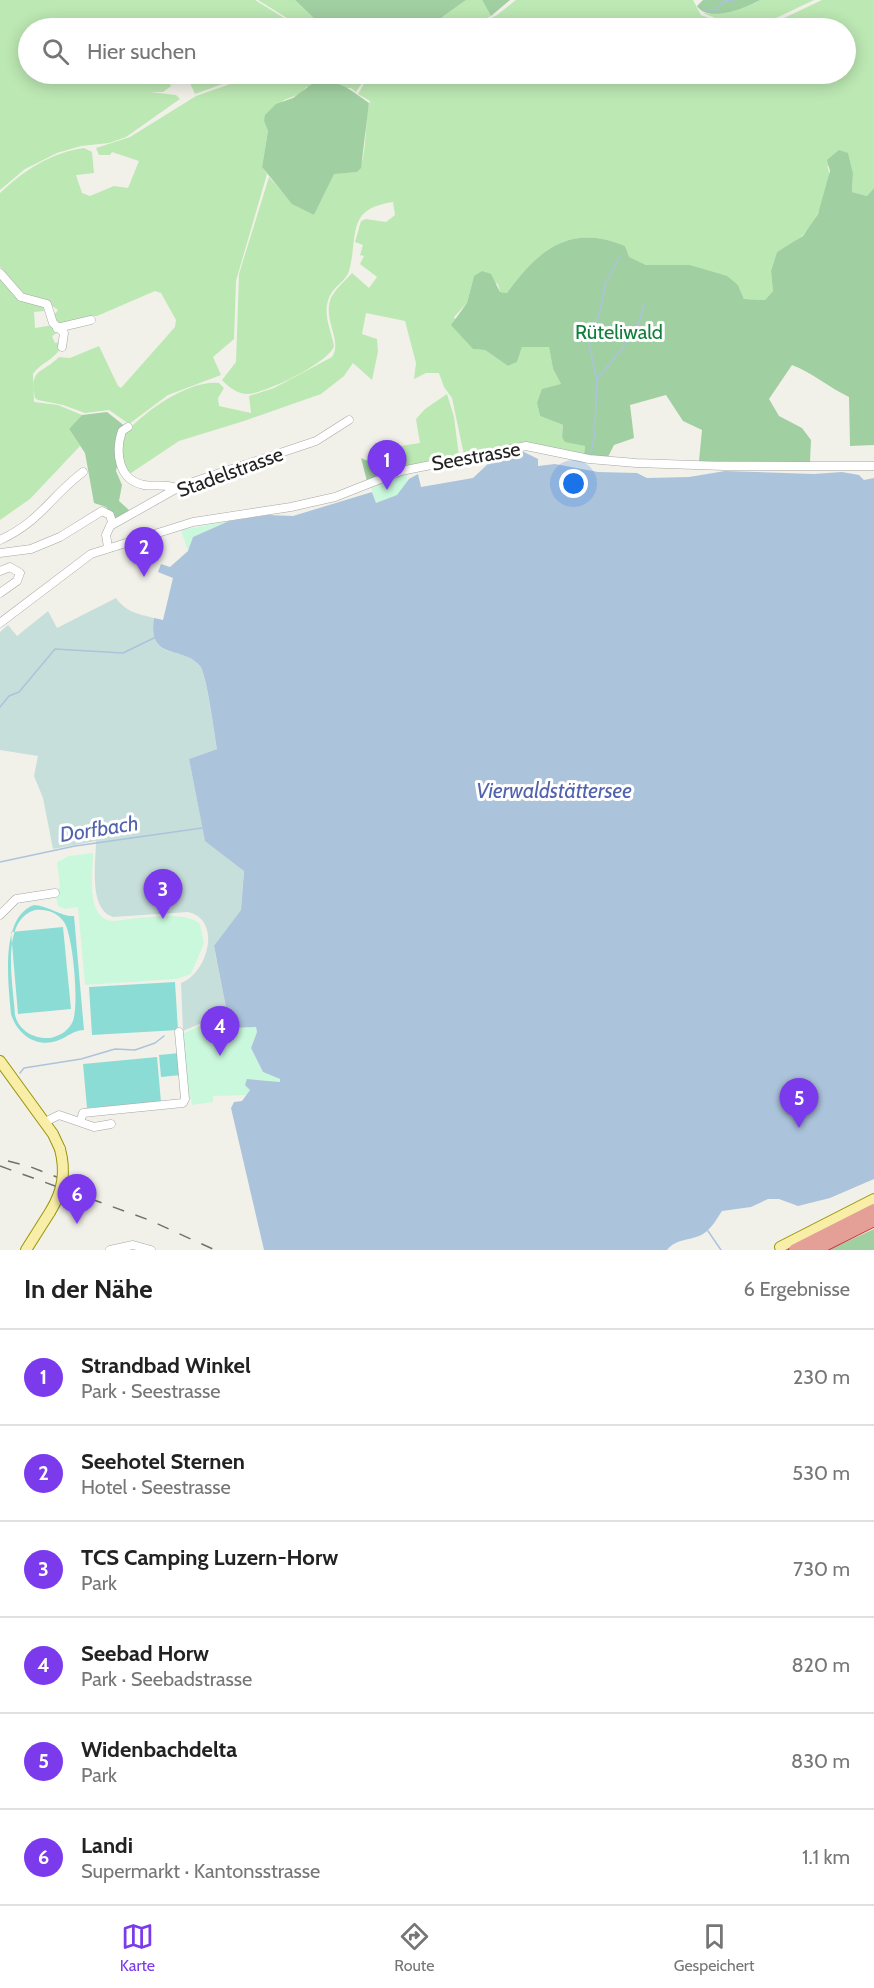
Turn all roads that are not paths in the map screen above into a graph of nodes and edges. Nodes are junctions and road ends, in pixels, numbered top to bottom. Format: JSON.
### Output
{"nodes":[{"id":1,"x":0,"y":273,"type":"edge"},
{"id":2,"x":91,"y":320,"type":"dead end"},
{"id":3,"x":57,"y":328,"type":"junction"},
{"id":4,"x":63,"y":347,"type":"dead end"},
{"id":5,"x":349,"y":420,"type":"dead end"},
{"id":6,"x":128,"y":427,"type":"dead end"},
{"id":7,"x":874,"y":466,"type":"edge"},
{"id":8,"x":83,"y":472,"type":"dead end"},
{"id":9,"x":177,"y":489,"type":"junction"},
{"id":10,"x":110,"y":526,"type":"junction"},
{"id":11,"x":0,"y":540,"type":"edge"},
{"id":12,"x":108,"y":547,"type":"junction"},
{"id":13,"x":0,"y":553,"type":"edge"},
{"id":14,"x":0,"y":571,"type":"edge"},
{"id":15,"x":0,"y":593,"type":"edge"},
{"id":16,"x":0,"y":623,"type":"edge"},
{"id":17,"x":55,"y":893,"type":"dead end"},
{"id":18,"x":0,"y":915,"type":"edge"},
{"id":19,"x":179,"y":1032,"type":"dead end"},
{"id":20,"x":0,"y":1061,"type":"edge"},
{"id":21,"x":45,"y":1122,"type":"junction"},
{"id":22,"x":80,"y":1122,"type":"junction"},
{"id":23,"x":111,"y":1124,"type":"dead end"},
{"id":24,"x":874,"y":1199,"type":"edge"},
{"id":25,"x":874,"y":1210,"type":"edge"},
{"id":26,"x":874,"y":1220,"type":"edge"},
{"id":27,"x":780,"y":1247,"type":"dead end"},
{"id":28,"x":120,"y":1248,"type":"edge"},
{"id":29,"x":26,"y":1250,"type":"edge"},
{"id":30,"x":110,"y":1250,"type":"edge"},
{"id":31,"x":151,"y":1250,"type":"edge"},
{"id":32,"x":795,"y":1250,"type":"edge"},
{"id":33,"x":814,"y":1250,"type":"edge"}],
"edges":[{"from":1,"to":3,"type":"street"},
{"from":2,"to":3,"type":"street"},
{"from":3,"to":4,"type":"street"},
{"from":5,"to":9,"type":"street","name":"Stadelstrasse"},
{"from":6,"to":9,"type":"street"},
{"from":7,"to":12,"type":"street","name":"Seestrasse"},
{"from":8,"to":11,"type":"street"},
{"from":9,"to":10,"type":"street","name":"Stadelstrasse"},
{"from":10,"to":12,"type":"street"},
{"from":10,"to":13,"type":"street"},
{"from":12,"to":16,"type":"street"},
{"from":14,"to":15,"type":"street"},
{"from":17,"to":18,"type":"street"},
{"from":19,"to":22,"type":"street"},
{"from":20,"to":21,"type":"main road"},
{"from":21,"to":22,"type":"street"},
{"from":21,"to":29,"type":"main road","bridge":true},
{"from":22,"to":23,"type":"street"},
{"from":24,"to":27,"type":"main road"},
{"from":25,"to":32,"type":"highway"},
{"from":26,"to":33,"type":"highway"},
{"from":28,"to":30,"type":"street"},
{"from":28,"to":31,"type":"street"}]}
